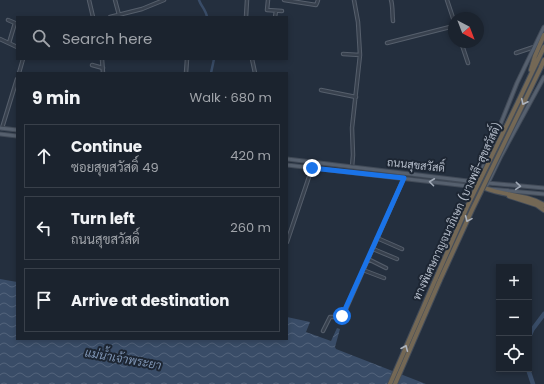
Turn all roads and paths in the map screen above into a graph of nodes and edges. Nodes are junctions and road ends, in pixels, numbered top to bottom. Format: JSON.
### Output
{"nodes":[{"id":1,"x":89,"y":0,"type":"edge"},
{"id":2,"x":115,"y":0,"type":"edge"},
{"id":3,"x":164,"y":0,"type":"edge"},
{"id":4,"x":247,"y":0,"type":"edge"},
{"id":5,"x":268,"y":0,"type":"edge"},
{"id":6,"x":284,"y":0,"type":"edge"},
{"id":7,"x":318,"y":0,"type":"edge"},
{"id":8,"x":354,"y":0,"type":"edge"},
{"id":9,"x":391,"y":0,"type":"edge"},
{"id":10,"x":447,"y":0,"type":"edge"},
{"id":11,"x":301,"y":1,"type":"edge"},
{"id":12,"x":276,"y":11,"type":"junction"},
{"id":13,"x":282,"y":11,"type":"dead end"},
{"id":14,"x":451,"y":12,"type":"edge"},
{"id":15,"x":119,"y":15,"type":"junction"},
{"id":16,"x":93,"y":16,"type":"edge"},
{"id":17,"x":114,"y":16,"type":"edge"},
{"id":18,"x":246,"y":16,"type":"edge"},
{"id":19,"x":275,"y":16,"type":"edge"},
{"id":20,"x":8,"y":20,"type":"dead end"},
{"id":21,"x":393,"y":21,"type":"dead end"},
{"id":22,"x":544,"y":27,"type":"edge"},
{"id":23,"x":448,"y":28,"type":"edge"},
{"id":24,"x":544,"y":35,"type":"edge"},
{"id":25,"x":0,"y":39,"type":"edge"},
{"id":26,"x":9,"y":43,"type":"junction"},
{"id":27,"x":388,"y":43,"type":"dead end"},
{"id":28,"x":16,"y":46,"type":"edge"},
{"id":29,"x":534,"y":47,"type":"junction"},
{"id":30,"x":544,"y":47,"type":"edge"},
{"id":31,"x":463,"y":48,"type":"edge"},
{"id":32,"x":516,"y":53,"type":"dead end"},
{"id":33,"x":344,"y":54,"type":"dead end"},
{"id":34,"x":360,"y":55,"type":"junction"},
{"id":35,"x":23,"y":60,"type":"edge"},
{"id":36,"x":102,"y":60,"type":"edge"},
{"id":37,"x":187,"y":60,"type":"edge"},
{"id":38,"x":252,"y":60,"type":"edge"},
{"id":39,"x":544,"y":61,"type":"edge"},
{"id":40,"x":468,"y":63,"type":"dead end"},
{"id":41,"x":92,"y":65,"type":"dead end"},
{"id":42,"x":103,"y":68,"type":"junction"},
{"id":43,"x":20,"y":72,"type":"edge"},
{"id":44,"x":103,"y":72,"type":"edge"},
{"id":45,"x":186,"y":72,"type":"edge"},
{"id":46,"x":255,"y":72,"type":"edge"},
{"id":47,"x":544,"y":77,"type":"edge"},
{"id":48,"x":528,"y":80,"type":"junction"},
{"id":49,"x":16,"y":82,"type":"edge"},
{"id":50,"x":321,"y":90,"type":"dead end"},
{"id":51,"x":356,"y":97,"type":"junction"},
{"id":52,"x":1,"y":128,"type":"edge"},
{"id":53,"x":16,"y":130,"type":"edge"},
{"id":54,"x":0,"y":134,"type":"edge"},
{"id":55,"x":16,"y":136,"type":"edge"},
{"id":56,"x":288,"y":159,"type":"edge"},
{"id":57,"x":288,"y":165,"type":"edge"},
{"id":58,"x":352,"y":167,"type":"junction"},
{"id":59,"x":312,"y":168,"type":"junction"},
{"id":60,"x":404,"y":178,"type":"junction"},
{"id":61,"x":476,"y":182,"type":"junction"},
{"id":62,"x":487,"y":183,"type":"junction"},
{"id":63,"x":485,"y":188,"type":"junction"},
{"id":64,"x":544,"y":188,"type":"edge"},
{"id":65,"x":495,"y":192,"type":"junction"},
{"id":66,"x":544,"y":194,"type":"edge"},
{"id":67,"x":544,"y":205,"type":"edge"},
{"id":68,"x":544,"y":210,"type":"edge"},
{"id":69,"x":377,"y":238,"type":"junction"},
{"id":70,"x":288,"y":239,"type":"edge"},
{"id":71,"x":373,"y":249,"type":"junction"},
{"id":72,"x":402,"y":249,"type":"dead end"},
{"id":73,"x":397,"y":259,"type":"dead end"},
{"id":74,"x":368,"y":260,"type":"junction"},
{"id":75,"x":386,"y":268,"type":"dead end"},
{"id":76,"x":363,"y":270,"type":"junction"},
{"id":77,"x":384,"y":278,"type":"dead end"},
{"id":78,"x":323,"y":331,"type":"dead end"},
{"id":79,"x":390,"y":384,"type":"edge"},
{"id":80,"x":395,"y":384,"type":"edge"}],
"edges":[{"from":1,"to":16,"type":"street"},
{"from":2,"to":15,"type":"street"},
{"from":3,"to":15,"type":"street"},
{"from":4,"to":18,"type":"street"},
{"from":5,"to":12,"type":"street"},
{"from":6,"to":11,"type":"street"},
{"from":7,"to":11,"type":"street"},
{"from":8,"to":34,"type":"street"},
{"from":9,"to":21,"type":"street"},
{"from":10,"to":14,"type":"street"},
{"from":12,"to":13,"type":"street"},
{"from":12,"to":19,"type":"street"},
{"from":15,"to":17,"type":"street"},
{"from":20,"to":26,"type":"street"},
{"from":22,"to":29,"type":"main road"},
{"from":23,"to":27,"type":"street"},
{"from":24,"to":48,"type":"highway"},
{"from":25,"to":26,"type":"street"},
{"from":26,"to":28,"type":"street"},
{"from":29,"to":32,"type":"street"},
{"from":29,"to":61,"type":"main road"},
{"from":30,"to":48,"type":"highway","name":"ทางพิเศษกาญจนาภิเษก (บางพลี-สุขสวัสดิ์)"},
{"from":31,"to":40,"type":"street"},
{"from":33,"to":34,"type":"street"},
{"from":34,"to":51,"type":"street"},
{"from":35,"to":43,"type":"street"},
{"from":36,"to":42,"type":"street"},
{"from":37,"to":45,"type":"street"},
{"from":38,"to":46,"type":"street"},
{"from":39,"to":80,"type":"highway","name":"ทางพิเศษกาญจนาภิเษก (บางพลี-สุขสวัสดิ์)","one_way":true,"bridge":true},
{"from":41,"to":42,"type":"street"},
{"from":42,"to":44,"type":"street"},
{"from":47,"to":62,"type":"main road"},
{"from":79,"to":48,"type":"highway","name":"ทางพิเศษกาญจนาภิเษก (บางพลี-สุขสวัสดิ์)","one_way":true,"bridge":true},
{"from":49,"to":52,"type":"street"},
{"from":50,"to":51,"type":"street"},
{"from":51,"to":58,"type":"street"},
{"from":52,"to":53,"type":"main road"},
{"from":54,"to":55,"type":"main road"},
{"from":56,"to":58,"type":"main road","name":"ถนนสุขสวัสดิ์"},
{"from":57,"to":59,"type":"main road","name":"ถนนสุขสวัสดิ์"},
{"from":58,"to":61,"type":"main road","name":"ถนนสุขสวัสดิ์"},
{"from":59,"to":60,"type":"main road","name":"ถนนสุขสวัสดิ์"},
{"from":59,"to":70,"type":"street"},
{"from":63,"to":60,"type":"main road","name":"ถนนสุขสวัสดิ์","one_way":true},
{"from":60,"to":69,"type":"street"},
{"from":61,"to":62,"type":"main road","name":"ถนนสุขสวัสดิ์"},
{"from":62,"to":63,"type":"main road"},
{"from":62,"to":64,"type":"main road","name":"ถนนสุขสวัสดิ์","one_way":true},
{"from":63,"to":65,"type":"highway"},
{"from":63,"to":66,"type":"main road","name":"ถนนสุขสวัสดิ์"},
{"from":65,"to":67,"type":"highway"},
{"from":65,"to":68,"type":"highway"},
{"from":69,"to":71,"type":"street"},
{"from":69,"to":72,"type":"street"},
{"from":71,"to":73,"type":"street"},
{"from":71,"to":74,"type":"street"},
{"from":74,"to":75,"type":"street"},
{"from":74,"to":76,"type":"street"},
{"from":76,"to":77,"type":"street"},
{"from":76,"to":78,"type":"street"}]}
